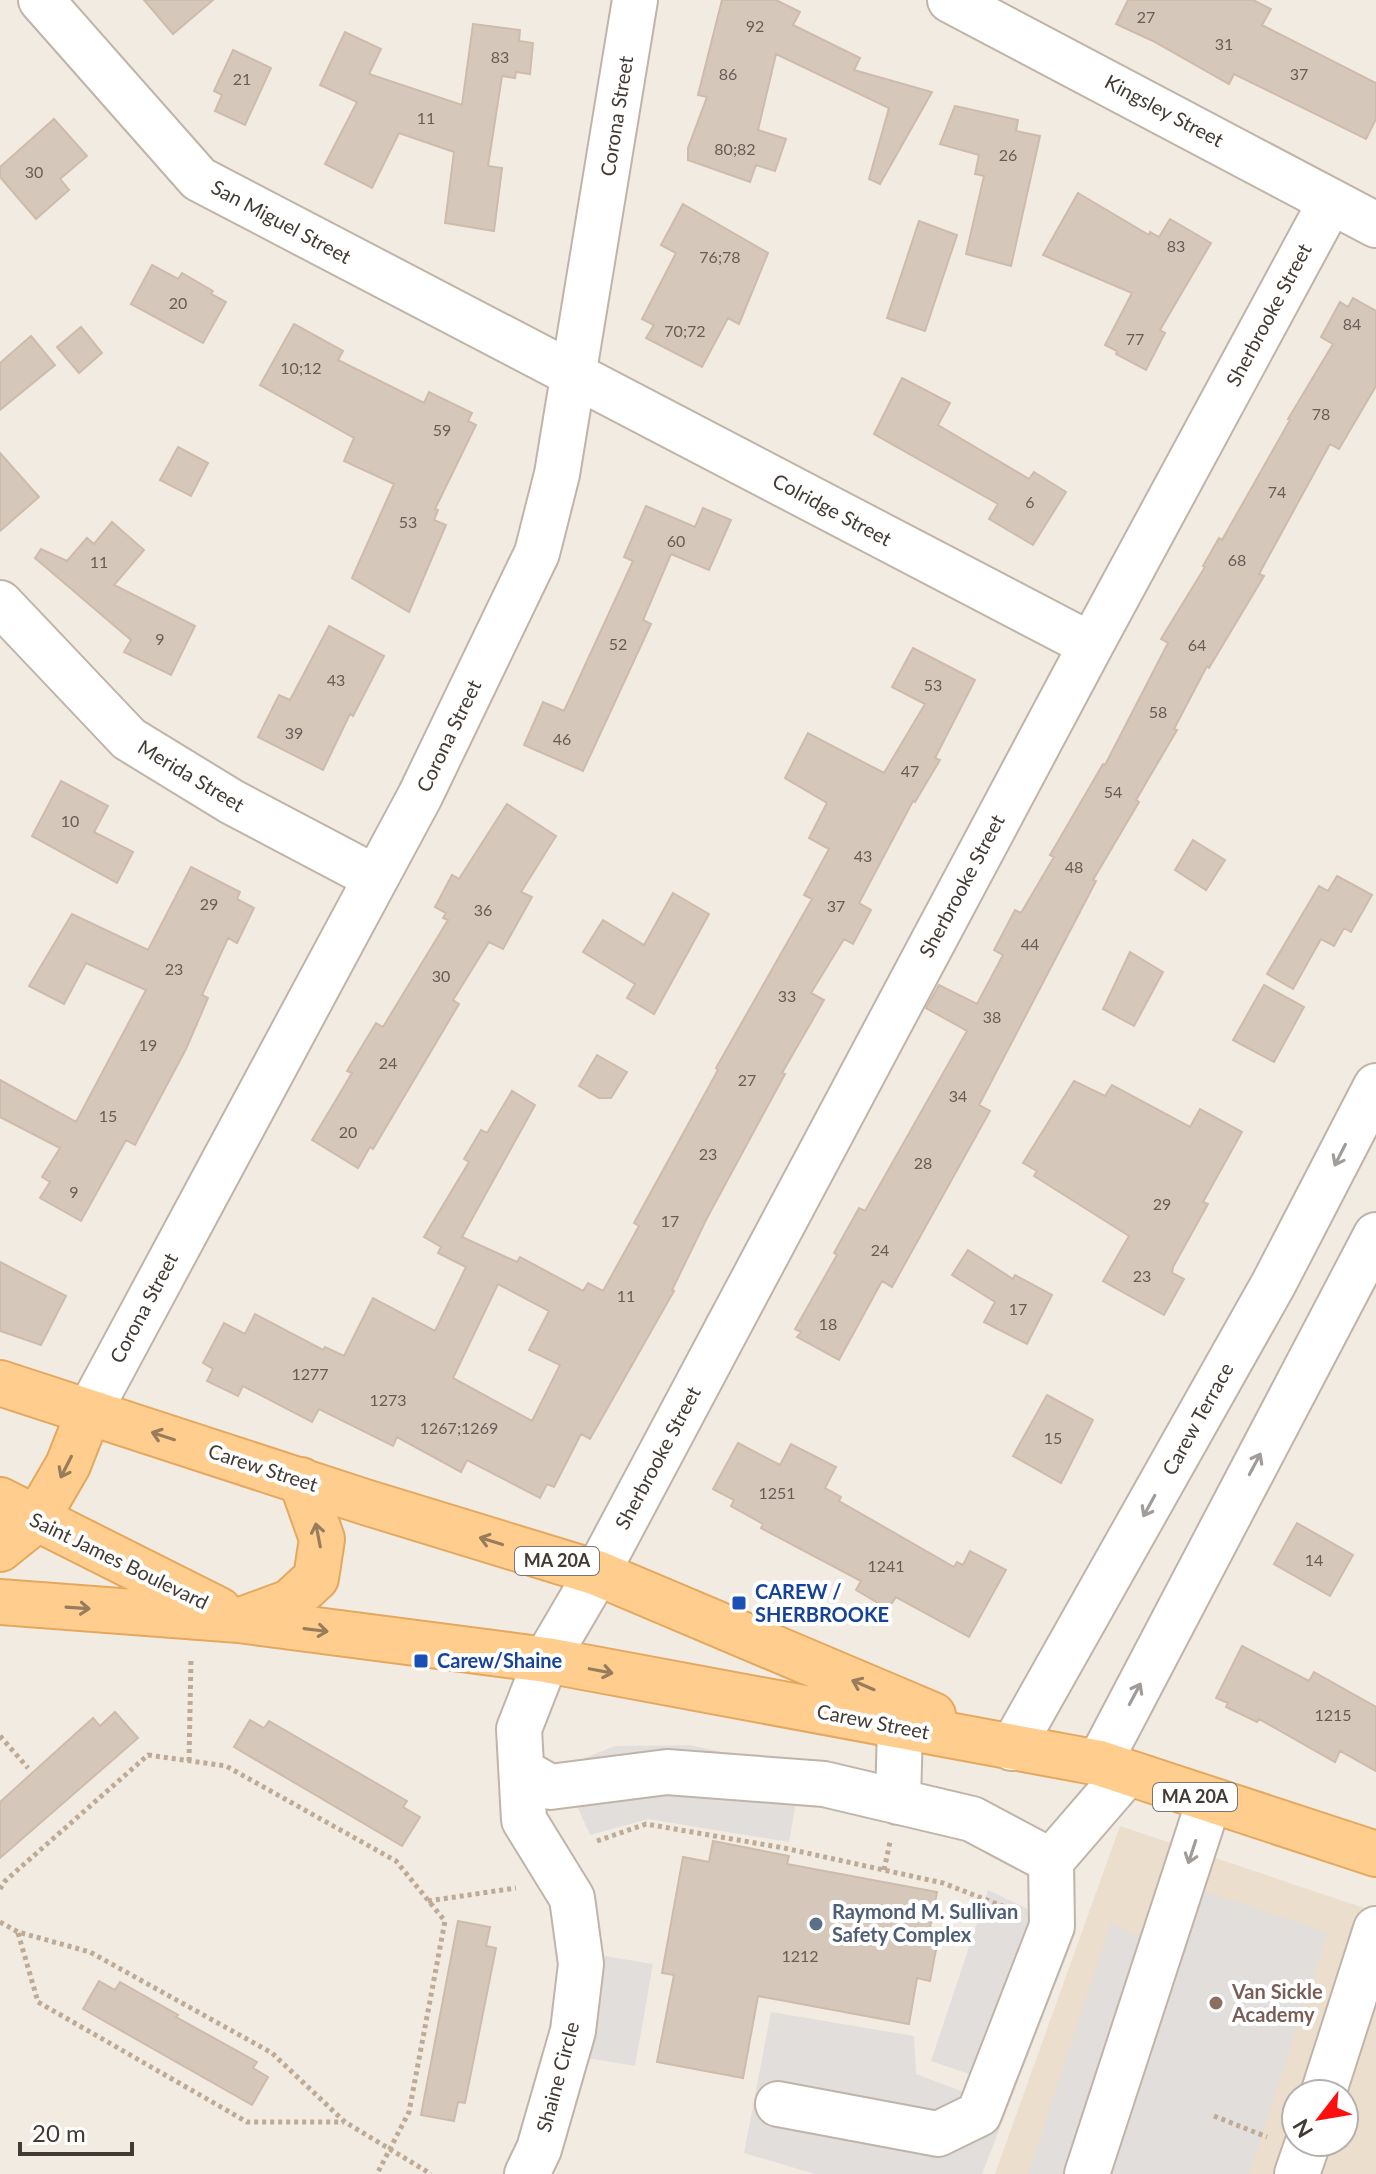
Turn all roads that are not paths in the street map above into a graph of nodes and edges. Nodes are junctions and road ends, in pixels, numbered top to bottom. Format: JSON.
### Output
{"nodes":[{"id":1,"x":41,"y":0,"type":"edge"},
{"id":2,"x":635,"y":0,"type":"edge"},
{"id":3,"x":950,"y":0,"type":"edge"},
{"id":4,"x":1331,"y":201,"type":"junction"},
{"id":5,"x":1376,"y":225,"type":"edge"},
{"id":6,"x":574,"y":375,"type":"junction"},
{"id":7,"x":0,"y":603,"type":"edge"},
{"id":8,"x":1091,"y":645,"type":"junction"},
{"id":9,"x":376,"y":878,"type":"junction"},
{"id":10,"x":1376,"y":1086,"type":"edge"},
{"id":11,"x":1376,"y":1235,"type":"edge"},
{"id":12,"x":0,"y":1383,"type":"edge"},
{"id":13,"x":89,"y":1412,"type":"junction"},
{"id":14,"x":301,"y":1480,"type":"junction"},
{"id":15,"x":18,"y":1510,"type":"edge"},
{"id":16,"x":0,"y":1549,"type":"edge"},
{"id":17,"x":597,"y":1573,"type":"junction"},
{"id":18,"x":0,"y":1602,"type":"edge"},
{"id":19,"x":239,"y":1620,"type":"junction"},
{"id":20,"x":546,"y":1660,"type":"junction"},
{"id":21,"x":900,"y":1727,"type":"junction"},
{"id":22,"x":1012,"y":1748,"type":"junction"},
{"id":23,"x":1113,"y":1768,"type":"junction"},
{"id":24,"x":522,"y":1771,"type":"junction"},
{"id":25,"x":1209,"y":1801,"type":"junction"},
{"id":26,"x":898,"y":1802,"type":"junction"},
{"id":27,"x":1376,"y":1854,"type":"edge"},
{"id":28,"x":1051,"y":1861,"type":"junction"},
{"id":29,"x":1376,"y":1929,"type":"edge"},
{"id":30,"x":1328,"y":2078,"type":"edge"},
{"id":31,"x":778,"y":2104,"type":"dead end"},
{"id":32,"x":527,"y":2174,"type":"edge"},
{"id":33,"x":1087,"y":2174,"type":"edge"}],
"edges":[{"from":1,"to":6,"type":"street","name":"San Miguel Street"},
{"from":2,"to":6,"type":"street","name":"Corona Street"},
{"from":3,"to":4,"type":"street","name":"Kingsley Street"},
{"from":4,"to":5,"type":"street","name":"Kingsley Street"},
{"from":4,"to":8,"type":"street","name":"Sherbrooke Street"},
{"from":6,"to":8,"type":"street","name":"Colridge Street"},
{"from":6,"to":9,"type":"street","name":"Corona Street"},
{"from":7,"to":9,"type":"street","name":"Merida Street"},
{"from":8,"to":17,"type":"street","name":"Sherbrooke Street"},
{"from":9,"to":13,"type":"street","name":"Corona Street"},
{"from":10,"to":22,"type":"street","name":"Carew Terrace","one_way":true},
{"from":23,"to":11,"type":"street","one_way":true},
{"from":12,"to":13,"type":"main road","number":"MA 20A"},
{"from":14,"to":13,"type":"main road","name":"Carew Street","number":"MA 20A","one_way":true},
{"from":13,"to":15,"type":"main road","one_way":true},
{"from":17,"to":14,"type":"main road","name":"Carew Street","number":"MA 20A","one_way":true},
{"from":19,"to":14,"type":"main road","one_way":true},
{"from":15,"to":16,"type":"main road"},
{"from":15,"to":19,"type":"main road","name":"Saint James Boulevard","number":"MA 20A"},
{"from":17,"to":20,"type":"street"},
{"from":22,"to":17,"type":"main road","name":"Carew Street","number":"MA 20A","one_way":true},
{"from":18,"to":19,"type":"main road","name":"Carew Street","one_way":true},
{"from":19,"to":20,"type":"main road","name":"Carew Street","number":"MA 20A","one_way":true},
{"from":20,"to":21,"type":"main road","name":"Carew Street","number":"MA 20A","one_way":true},
{"from":20,"to":24,"type":"street","name":"Shaine Circle"},
{"from":21,"to":22,"type":"main road","name":"Carew Street","number":"MA 20A"},
{"from":21,"to":26,"type":"street"},
{"from":22,"to":23,"type":"main road","name":"Carew Street","number":"MA 20A"},
{"from":23,"to":25,"type":"main road","name":"Carew Street","number":"MA 20A"},
{"from":23,"to":28,"type":"street"},
{"from":24,"to":26,"type":"street"},
{"from":24,"to":32,"type":"street","name":"Shaine Circle"},
{"from":25,"to":27,"type":"main road","name":"Carew Street","number":"MA 20A"},
{"from":25,"to":33,"type":"street","one_way":true},
{"from":26,"to":28,"type":"street"},
{"from":28,"to":31,"type":"street"},
{"from":29,"to":30,"type":"street"}]}
